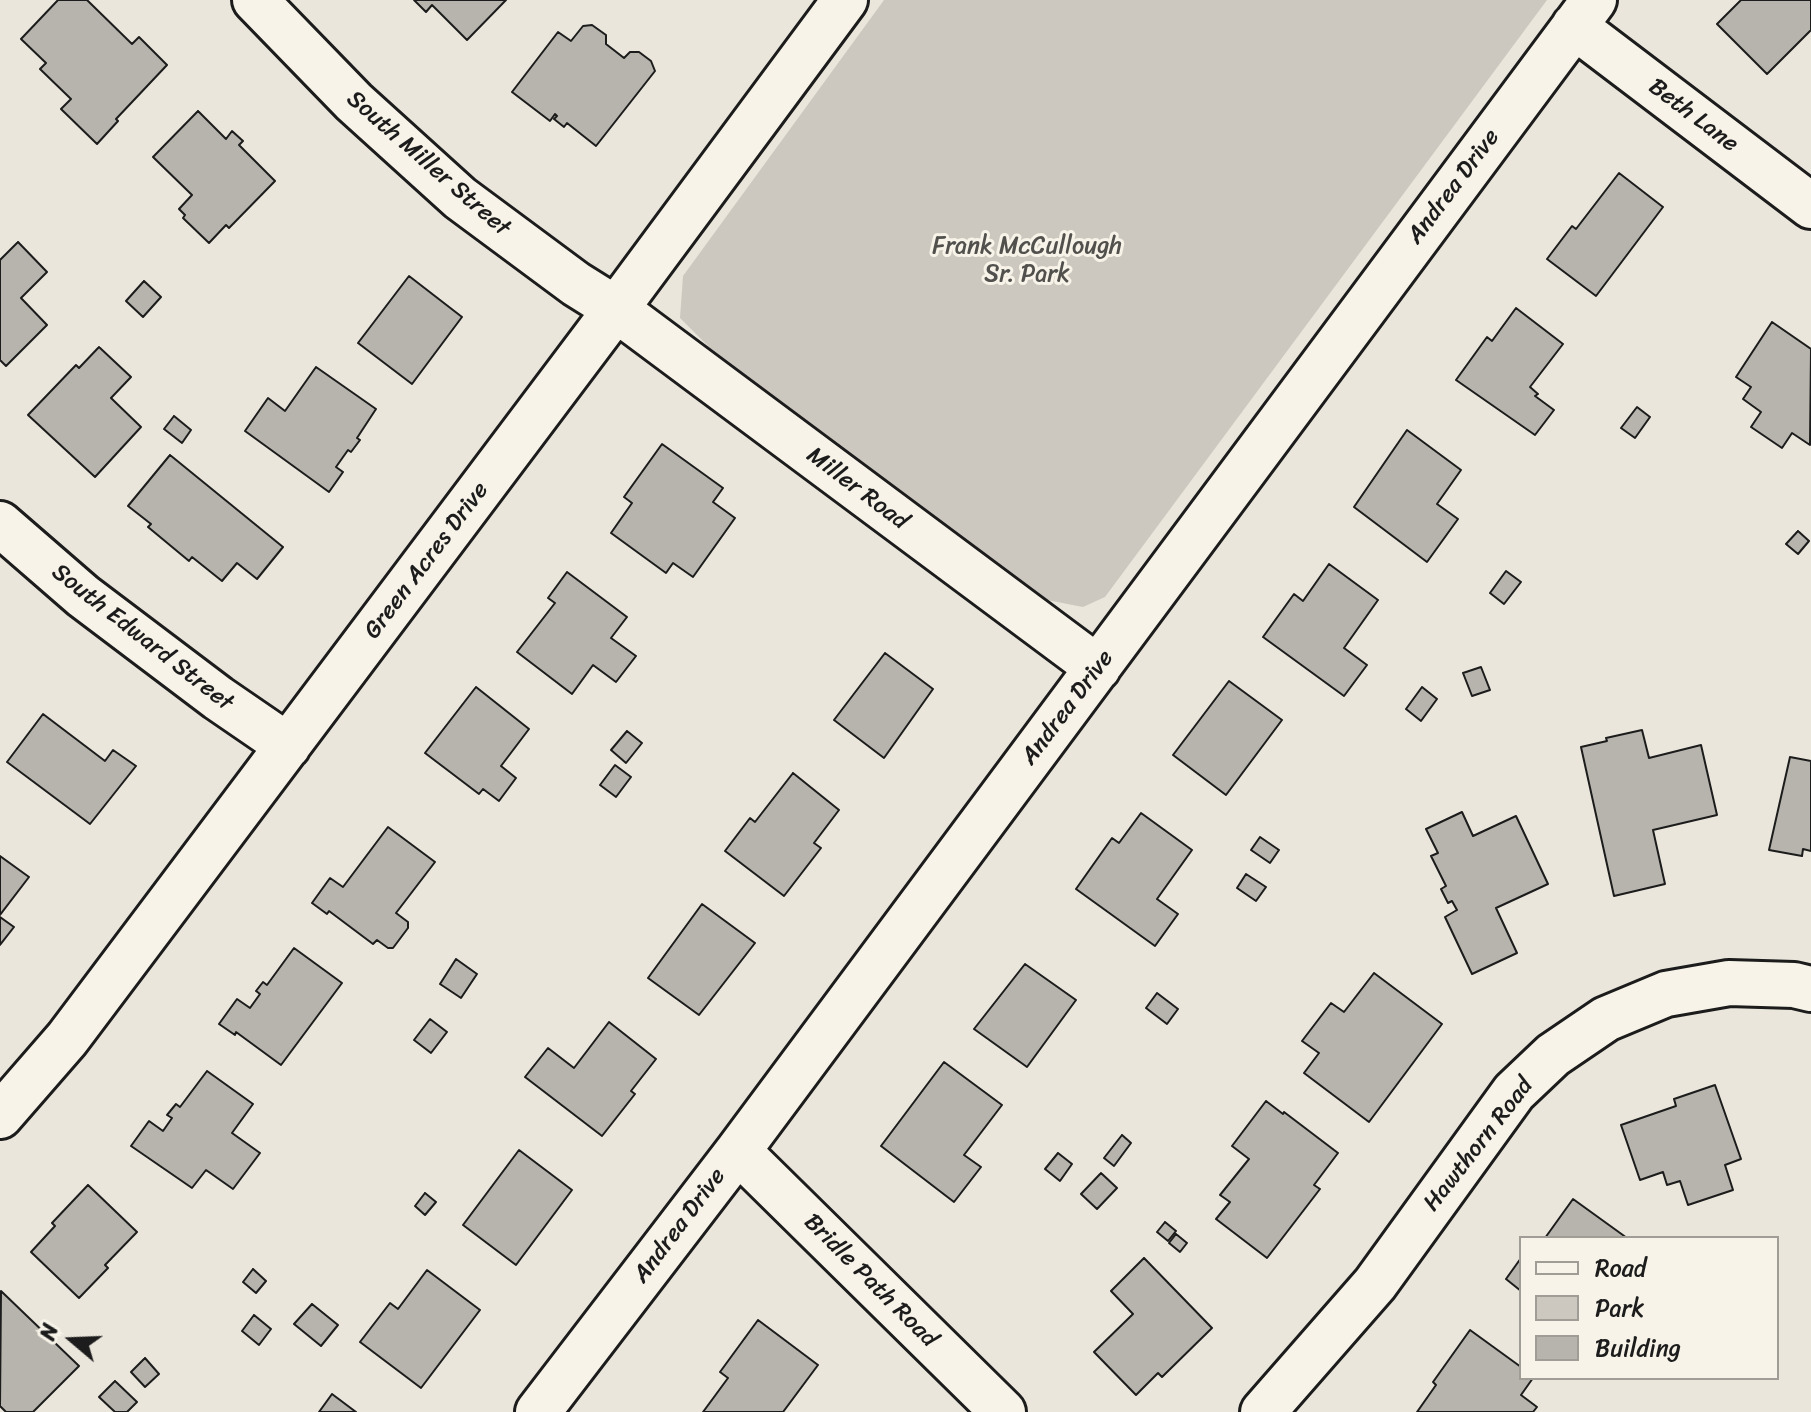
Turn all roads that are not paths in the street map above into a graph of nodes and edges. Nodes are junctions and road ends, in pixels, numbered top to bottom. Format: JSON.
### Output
{"nodes":[{"id":1,"x":255,"y":0,"type":"edge"},
{"id":2,"x":845,"y":0,"type":"edge"},
{"id":3,"x":1584,"y":13,"type":"edge"},
{"id":4,"x":1811,"y":206,"type":"edge"},
{"id":5,"x":616,"y":309,"type":"junction"},
{"id":6,"x":0,"y":524,"type":"edge"},
{"id":7,"x":1098,"y":668,"type":"junction"},
{"id":8,"x":288,"y":746,"type":"junction"},
{"id":9,"x":1811,"y":989,"type":"edge"},
{"id":10,"x":0,"y":1116,"type":"edge"},
{"id":11,"x":738,"y":1151,"type":"junction"},
{"id":12,"x":538,"y":1412,"type":"edge"},
{"id":13,"x":1003,"y":1412,"type":"edge"},
{"id":14,"x":1263,"y":1412,"type":"edge"}],
"edges":[{"from":1,"to":5,"type":"street","name":"South Miller Street"},
{"from":2,"to":5,"type":"street","name":"Green Acres Drive"},
{"from":3,"to":4,"type":"street","name":"Beth Lane"},
{"from":3,"to":7,"type":"street","name":"Andrea Drive"},
{"from":5,"to":7,"type":"street","name":"Miller Road"},
{"from":5,"to":8,"type":"street","name":"Green Acres Drive"},
{"from":6,"to":8,"type":"street","name":"South Edward Street"},
{"from":7,"to":11,"type":"street","name":"Andrea Drive"},
{"from":8,"to":10,"type":"street","name":"Green Acres Drive"},
{"from":9,"to":14,"type":"street","name":"Hawthorn Road"},
{"from":11,"to":12,"type":"street","name":"Andrea Drive"},
{"from":11,"to":13,"type":"street","name":"Bridle Path Road"}]}
